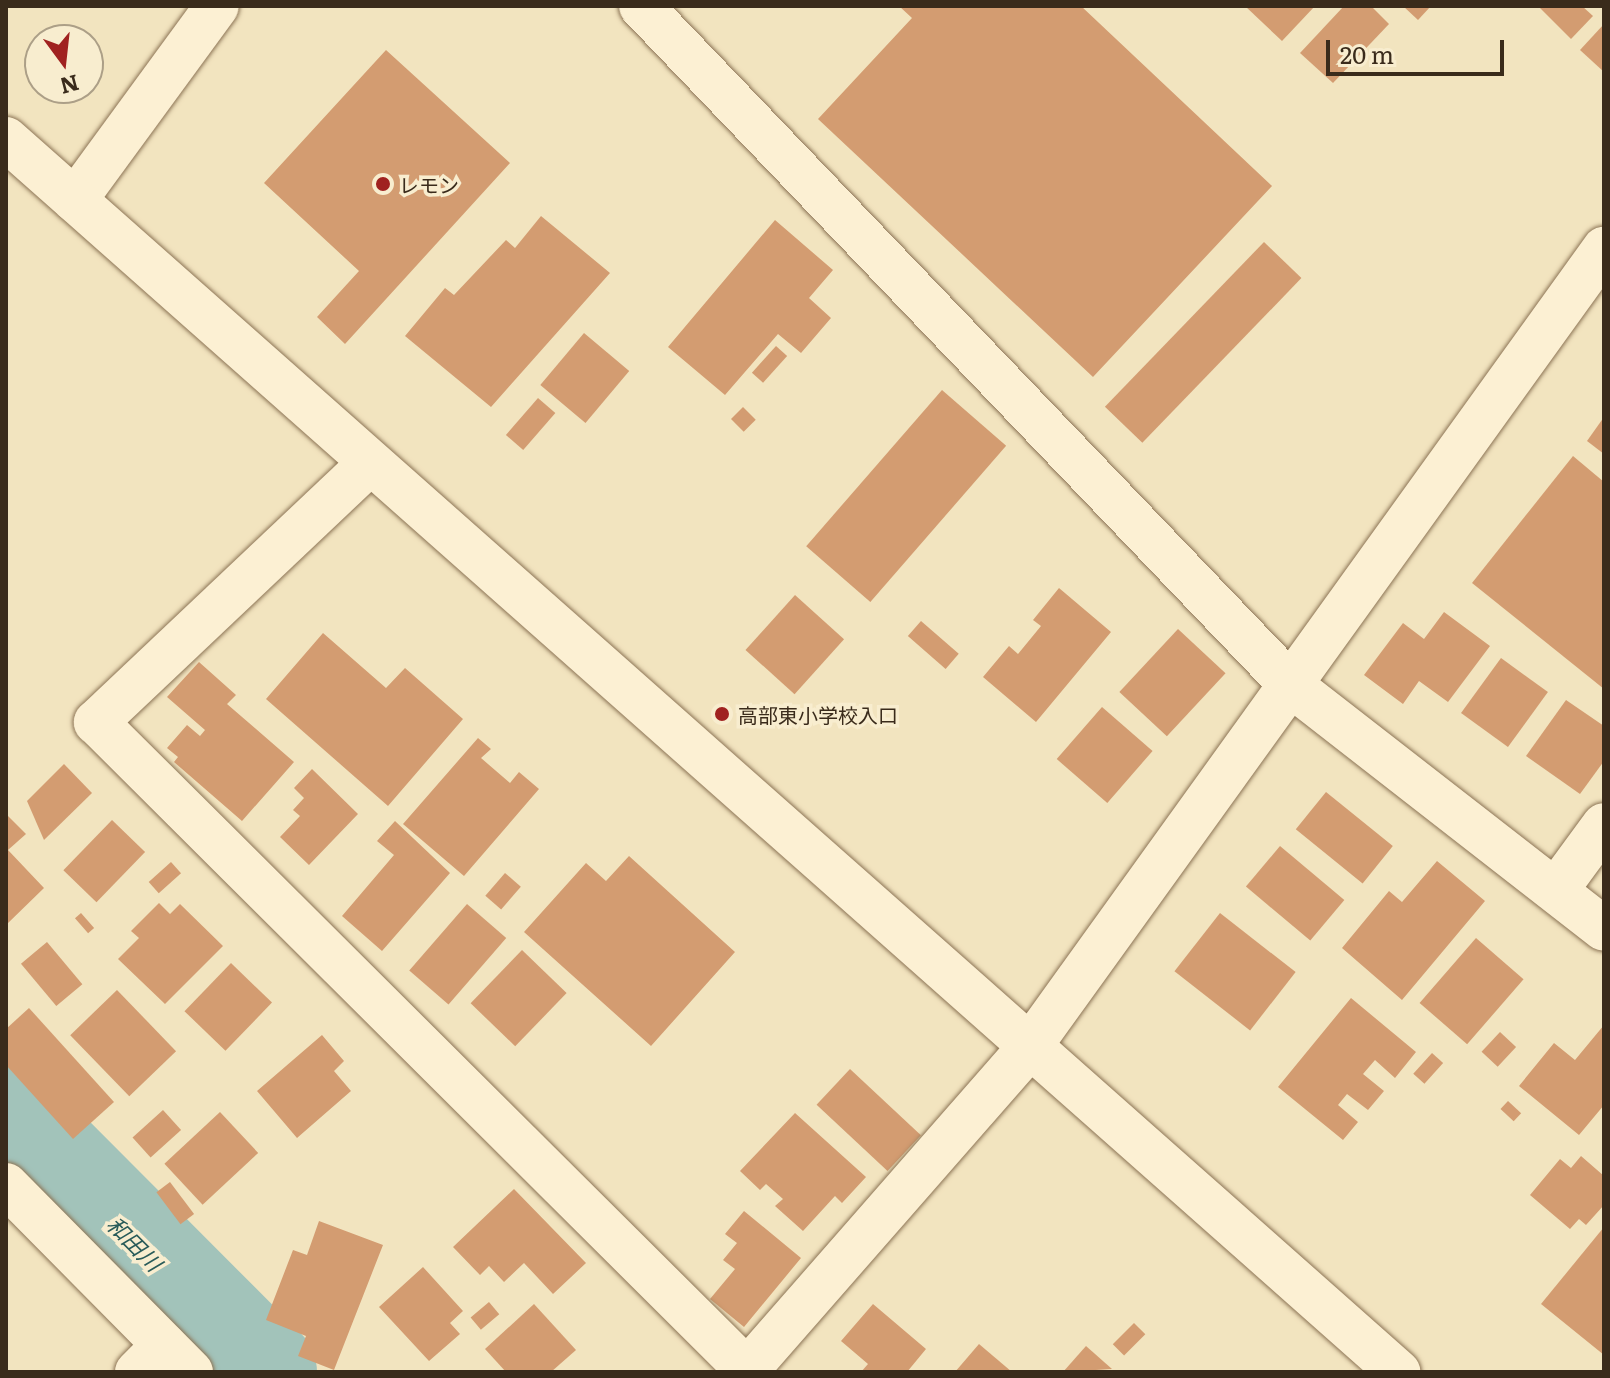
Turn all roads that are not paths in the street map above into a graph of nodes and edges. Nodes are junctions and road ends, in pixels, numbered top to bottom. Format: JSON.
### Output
{"nodes":[{"id":1,"x":217,"y":6,"type":"edge"},
{"id":2,"x":641,"y":6,"type":"edge"},
{"id":3,"x":6,"y":139,"type":"edge"},
{"id":4,"x":75,"y":200,"type":"junction"},
{"id":5,"x":1604,"y":249,"type":"edge"},
{"id":6,"x":369,"y":464,"type":"junction"},
{"id":7,"x":1292,"y":686,"type":"junction"},
{"id":8,"x":1604,"y":825,"type":"edge"},
{"id":9,"x":1557,"y":889,"type":"junction"},
{"id":10,"x":1604,"y":929,"type":"edge"},
{"id":11,"x":1028,"y":1049,"type":"junction"},
{"id":12,"x":6,"y":1185,"type":"edge"},
{"id":13,"x":164,"y":1363,"type":"edge"},
{"id":14,"x":748,"y":1371,"type":"edge"},
{"id":15,"x":1398,"y":1372,"type":"edge"}],
"edges":[{"from":1,"to":4,"type":"street"},
{"from":2,"to":7,"type":"street"},
{"from":3,"to":4,"type":"street"},
{"from":4,"to":6,"type":"street"},
{"from":5,"to":7,"type":"street"},
{"from":6,"to":11,"type":"street"},
{"from":6,"to":14,"type":"street"},
{"from":7,"to":9,"type":"street"},
{"from":7,"to":11,"type":"street"},
{"from":8,"to":9,"type":"street"},
{"from":9,"to":10,"type":"street"},
{"from":11,"to":14,"type":"street"},
{"from":11,"to":15,"type":"street"},
{"from":12,"to":13,"type":"street"}]}
